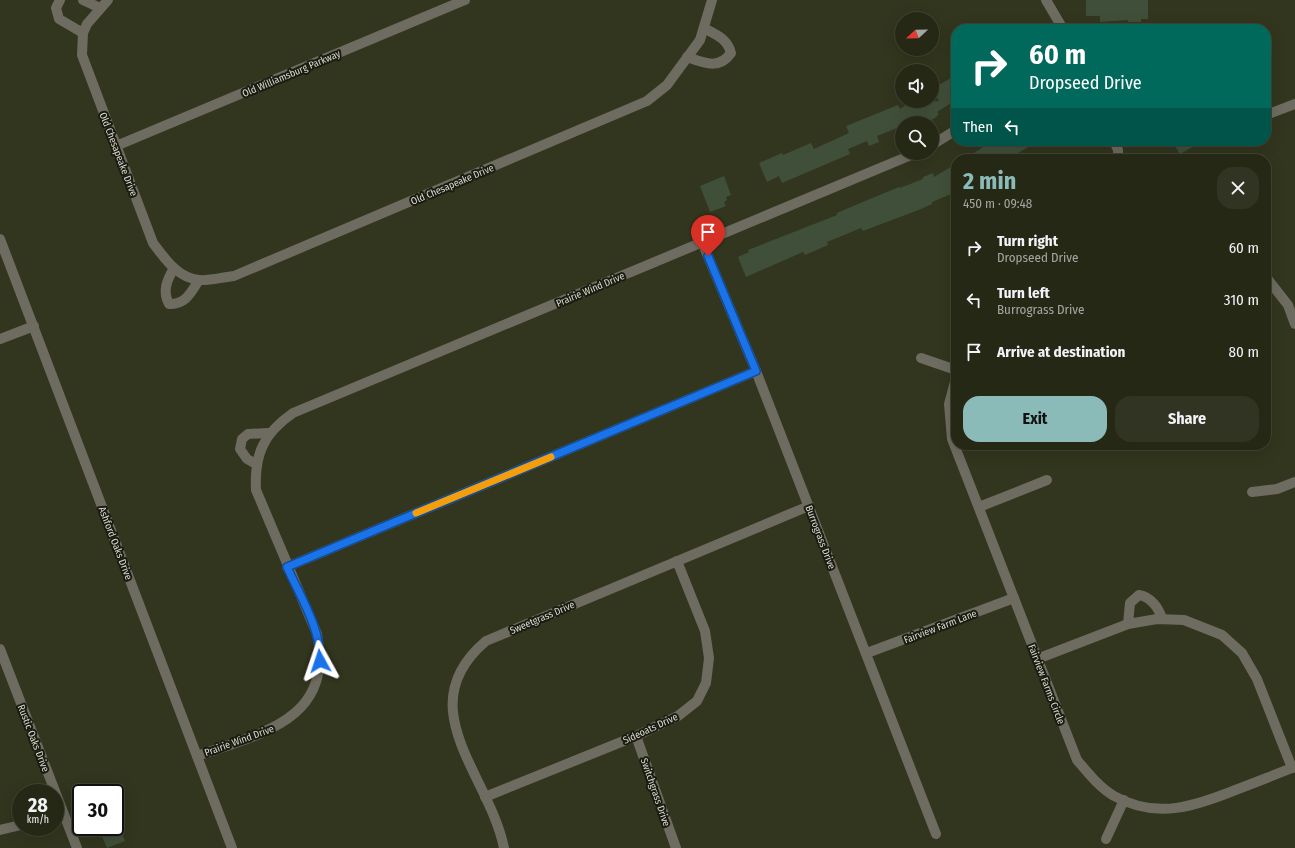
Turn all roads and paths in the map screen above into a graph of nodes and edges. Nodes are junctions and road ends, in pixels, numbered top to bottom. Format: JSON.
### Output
{"nodes":[{"id":1,"x":60,"y":0,"type":"edge"},
{"id":2,"x":83,"y":0,"type":"edge"},
{"id":3,"x":108,"y":0,"type":"edge"},
{"id":4,"x":465,"y":0,"type":"edge"},
{"id":5,"x":712,"y":0,"type":"edge"},
{"id":6,"x":1046,"y":0,"type":"edge"},
{"id":7,"x":100,"y":8,"type":"junction"},
{"id":8,"x":1060,"y":24,"type":"edge"},
{"id":9,"x":704,"y":28,"type":"junction"},
{"id":10,"x":83,"y":33,"type":"junction"},
{"id":11,"x":687,"y":58,"type":"junction"},
{"id":12,"x":1295,"y":104,"type":"edge"},
{"id":13,"x":1271,"y":113,"type":"edge"},
{"id":14,"x":951,"y":133,"type":"edge"},
{"id":15,"x":939,"y":141,"type":"edge"},
{"id":16,"x":116,"y":146,"type":"junction"},
{"id":17,"x":899,"y":160,"type":"edge"},
{"id":18,"x":0,"y":239,"type":"edge"},
{"id":19,"x":702,"y":242,"type":"junction"},
{"id":20,"x":174,"y":268,"type":"junction"},
{"id":21,"x":199,"y":280,"type":"junction"},
{"id":22,"x":1271,"y":284,"type":"edge"},
{"id":23,"x":1295,"y":324,"type":"edge"},
{"id":24,"x":34,"y":326,"type":"junction"},
{"id":25,"x":0,"y":339,"type":"edge"},
{"id":26,"x":921,"y":358,"type":"dead end"},
{"id":27,"x":951,"y":368,"type":"edge"},
{"id":28,"x":756,"y":371,"type":"junction"},
{"id":29,"x":951,"y":397,"type":"edge"},
{"id":30,"x":951,"y":427,"type":"edge"},
{"id":31,"x":269,"y":433,"type":"junction"},
{"id":32,"x":956,"y":450,"type":"edge"},
{"id":33,"x":256,"y":464,"type":"junction"},
{"id":34,"x":1047,"y":480,"type":"dead end"},
{"id":35,"x":1295,"y":482,"type":"edge"},
{"id":36,"x":1252,"y":492,"type":"dead end"},
{"id":37,"x":809,"y":506,"type":"junction"},
{"id":38,"x":979,"y":507,"type":"junction"},
{"id":39,"x":677,"y":561,"type":"junction"},
{"id":40,"x":287,"y":567,"type":"junction"},
{"id":41,"x":1014,"y":598,"type":"junction"},
{"id":42,"x":1162,"y":619,"type":"junction"},
{"id":43,"x":1128,"y":624,"type":"junction"},
{"id":44,"x":0,"y":651,"type":"edge"},
{"id":45,"x":867,"y":653,"type":"junction"},
{"id":46,"x":1037,"y":659,"type":"junction"},
{"id":47,"x":636,"y":736,"type":"junction"},
{"id":48,"x":197,"y":756,"type":"junction"},
{"id":49,"x":1293,"y":767,"type":"edge"},
{"id":50,"x":48,"y":784,"type":"edge"},
{"id":51,"x":485,"y":797,"type":"junction"},
{"id":52,"x":1124,"y":800,"type":"junction"},
{"id":53,"x":64,"y":823,"type":"edge"},
{"id":54,"x":12,"y":827,"type":"edge"},
{"id":55,"x":0,"y":830,"type":"edge"},
{"id":56,"x":936,"y":834,"type":"dead end"},
{"id":57,"x":1106,"y":839,"type":"dead end"},
{"id":58,"x":77,"y":848,"type":"edge"},
{"id":59,"x":232,"y":848,"type":"edge"},
{"id":60,"x":504,"y":848,"type":"edge"},
{"id":61,"x":676,"y":848,"type":"edge"}],
"edges":[{"from":1,"to":10,"type":"street"},
{"from":2,"to":7,"type":"street"},
{"from":3,"to":7,"type":"street","name":"Old Chesapeake Drive"},
{"from":4,"to":16,"type":"street","name":"Old Williamsburg Parkway"},
{"from":5,"to":9,"type":"street","name":"Old Chesapeake Drive"},
{"from":6,"to":8,"type":"street"},
{"from":7,"to":10,"type":"street","name":"Old Chesapeake Drive"},
{"from":9,"to":11,"type":"street","name":"Old Chesapeake Drive"},
{"from":9,"to":11,"type":"street"},
{"from":10,"to":16,"type":"street","name":"Old Chesapeake Drive"},
{"from":11,"to":21,"type":"street","name":"Old Chesapeake Drive"},
{"from":12,"to":13,"type":"street"},
{"from":14,"to":15,"type":"street"},
{"from":16,"to":20,"type":"street","name":"Old Chesapeake Drive"},
{"from":17,"to":19,"type":"street","name":"Prairie Wind Drive"},
{"from":18,"to":24,"type":"street","name":"Ashford Oaks Drive"},
{"from":19,"to":28,"type":"street","name":"Burrograss Drive"},
{"from":19,"to":31,"type":"street","name":"Prairie Wind Drive"},
{"from":20,"to":21,"type":"street","name":"Old Chesapeake Drive"},
{"from":20,"to":21,"type":"street"},
{"from":22,"to":23,"type":"street"},
{"from":24,"to":25,"type":"street"},
{"from":24,"to":48,"type":"street","name":"Ashford Oaks Drive"},
{"from":26,"to":27,"type":"street"},
{"from":28,"to":37,"type":"street","name":"Burrograss Drive"},
{"from":28,"to":40,"type":"street"},
{"from":29,"to":30,"type":"street","name":"Fairview Farms Circle"},
{"from":31,"to":33,"type":"street","name":"Prairie Wind Drive"},
{"from":31,"to":33,"type":"street"},
{"from":32,"to":38,"type":"street","name":"Fairview Farms Circle"},
{"from":33,"to":40,"type":"street","name":"Prairie Wind Drive"},
{"from":34,"to":38,"type":"street"},
{"from":35,"to":36,"type":"street"},
{"from":37,"to":39,"type":"street","name":"Sweetgrass Drive"},
{"from":37,"to":45,"type":"street","name":"Burrograss Drive"},
{"from":38,"to":41,"type":"street","name":"Fairview Farms Circle"},
{"from":39,"to":47,"type":"street","name":"Sideoats Drive"},
{"from":39,"to":51,"type":"street","name":"Sweetgrass Drive"},
{"from":40,"to":48,"type":"street","name":"Prairie Wind Drive"},
{"from":41,"to":45,"type":"street","name":"Fairview Farm Lane"},
{"from":41,"to":46,"type":"street","name":"Fairview Farms Circle"},
{"from":42,"to":43,"type":"street"},
{"from":42,"to":43,"type":"street"},
{"from":42,"to":49,"type":"street"},
{"from":43,"to":46,"type":"street"},
{"from":44,"to":50,"type":"street","name":"Rustic Oaks Drive"},
{"from":45,"to":56,"type":"street","name":"Burrograss Drive"},
{"from":46,"to":52,"type":"street","name":"Fairview Farms Circle"},
{"from":47,"to":51,"type":"street","name":"Sideoats Drive"},
{"from":47,"to":61,"type":"street","name":"Switchgrass Drive"},
{"from":48,"to":59,"type":"street","name":"Ashford Oaks Drive"},
{"from":49,"to":52,"type":"street","name":"Fairview Farms Circle"},
{"from":51,"to":60,"type":"street","name":"Sweetgrass Drive"},
{"from":52,"to":57,"type":"street"},
{"from":53,"to":58,"type":"street","name":"Rustic Oaks Drive"},
{"from":54,"to":55,"type":"street"}]}
